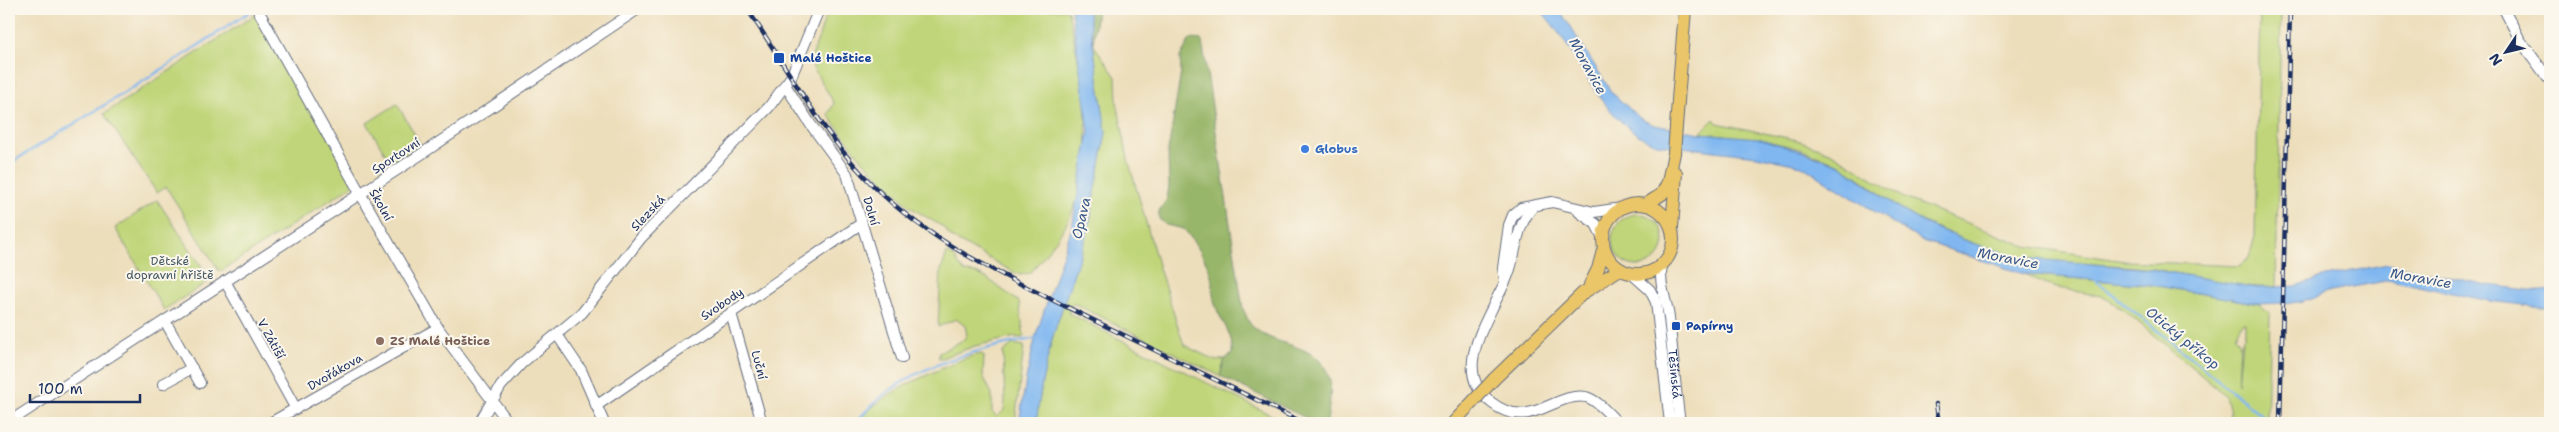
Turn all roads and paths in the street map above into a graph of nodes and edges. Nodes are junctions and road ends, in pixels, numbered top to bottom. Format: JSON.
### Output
{"nodes":[{"id":1,"x":638,"y":9,"type":"edge"},
{"id":2,"x":819,"y":9,"type":"edge"},
{"id":3,"x":1685,"y":9,"type":"edge"},
{"id":4,"x":2504,"y":9,"type":"edge"},
{"id":5,"x":259,"y":12,"type":"dead end"},
{"id":6,"x":2550,"y":81,"type":"edge"},
{"id":7,"x":785,"y":85,"type":"junction"},
{"id":8,"x":1674,"y":153,"type":"junction"},
{"id":9,"x":360,"y":193,"type":"junction"},
{"id":10,"x":1645,"y":205,"type":"junction"},
{"id":11,"x":1622,"y":208,"type":"junction"},
{"id":12,"x":1574,"y":209,"type":"junction"},
{"id":13,"x":862,"y":223,"type":"junction"},
{"id":14,"x":1672,"y":228,"type":"junction"},
{"id":15,"x":1604,"y":243,"type":"junction"},
{"id":16,"x":1662,"y":265,"type":"junction"},
{"id":17,"x":1626,"y":272,"type":"junction"},
{"id":18,"x":225,"y":281,"type":"junction"},
{"id":19,"x":1583,"y":293,"type":"junction"},
{"id":20,"x":732,"y":313,"type":"junction"},
{"id":21,"x":165,"y":321,"type":"junction"},
{"id":22,"x":438,"y":328,"type":"junction"},
{"id":23,"x":1659,"y":331,"type":"junction"},
{"id":24,"x":558,"y":336,"type":"junction"},
{"id":25,"x":902,"y":358,"type":"dead end"},
{"id":26,"x":192,"y":368,"type":"junction"},
{"id":27,"x":200,"y":383,"type":"dead end"},
{"id":28,"x":163,"y":384,"type":"dead end"},
{"id":29,"x":492,"y":402,"type":"junction"},
{"id":30,"x":596,"y":406,"type":"junction"},
{"id":31,"x":296,"y":409,"type":"junction"},
{"id":32,"x":9,"y":422,"type":"edge"},
{"id":33,"x":270,"y":423,"type":"edge"},
{"id":34,"x":479,"y":423,"type":"edge"},
{"id":35,"x":509,"y":423,"type":"edge"},
{"id":36,"x":604,"y":423,"type":"edge"},
{"id":37,"x":762,"y":423,"type":"edge"},
{"id":38,"x":1454,"y":423,"type":"edge"},
{"id":39,"x":1618,"y":423,"type":"edge"},
{"id":40,"x":1666,"y":423,"type":"edge"},
{"id":41,"x":1670,"y":423,"type":"edge"},
{"id":42,"x":1680,"y":423,"type":"edge"}],
"edges":[{"from":1,"to":9,"type":"street","name":"Sportovní"},
{"from":2,"to":7,"type":"street","name":"Slezská"},
{"from":3,"to":8,"type":"main road"},
{"from":4,"to":6,"type":"street"},
{"from":5,"to":9,"type":"street","name":"Školní"},
{"from":7,"to":13,"type":"street","name":"Dolní"},
{"from":7,"to":24,"type":"street","name":"Slezská"},
{"from":8,"to":10,"type":"main road"},
{"from":8,"to":14,"type":"main road","name":"Těšínská"},
{"from":9,"to":18,"type":"street","name":"Sportovní"},
{"from":9,"to":22,"type":"street","name":"Školní"},
{"from":10,"to":11,"type":"main road"},
{"from":10,"to":14,"type":"main road"},
{"from":11,"to":12,"type":"street"},
{"from":11,"to":15,"type":"main road"},
{"from":12,"to":15,"type":"street"},
{"from":12,"to":39,"type":"street"},
{"from":13,"to":20,"type":"street","name":"Svobody"},
{"from":13,"to":25,"type":"street","name":"Dolní"},
{"from":14,"to":16,"type":"main road","name":"Těšínská"},
{"from":15,"to":17,"type":"main road","name":"Těšínská"},
{"from":15,"to":19,"type":"main road"},
{"from":16,"to":17,"type":"main road"},
{"from":16,"to":42,"type":"street","name":"Těšínská"},
{"from":17,"to":19,"type":"main road"},
{"from":17,"to":23,"type":"street","name":"Těšínská"},
{"from":18,"to":21,"type":"street","name":"Sportovní"},
{"from":18,"to":31,"type":"street","name":"V Zátiší"},
{"from":19,"to":38,"type":"main road","bridge":true},
{"from":20,"to":30,"type":"street","name":"Svobody"},
{"from":20,"to":37,"type":"street","name":"Luční"},
{"from":21,"to":26,"type":"street"},
{"from":21,"to":32,"type":"street","name":"Sportovní"},
{"from":22,"to":29,"type":"street","name":"Školní"},
{"from":22,"to":31,"type":"street","name":"Dvořákova"},
{"from":23,"to":40,"type":"street"},
{"from":23,"to":41,"type":"street","name":"Těšínská"},
{"from":24,"to":29,"type":"street","name":"Slezská"},
{"from":24,"to":30,"type":"street"},
{"from":26,"to":27,"type":"street"},
{"from":26,"to":28,"type":"street"},
{"from":29,"to":34,"type":"street","name":"Slezská"},
{"from":29,"to":35,"type":"street","name":"Školní"},
{"from":30,"to":36,"type":"street"},
{"from":31,"to":33,"type":"street","name":"Dvořákova"}]}
